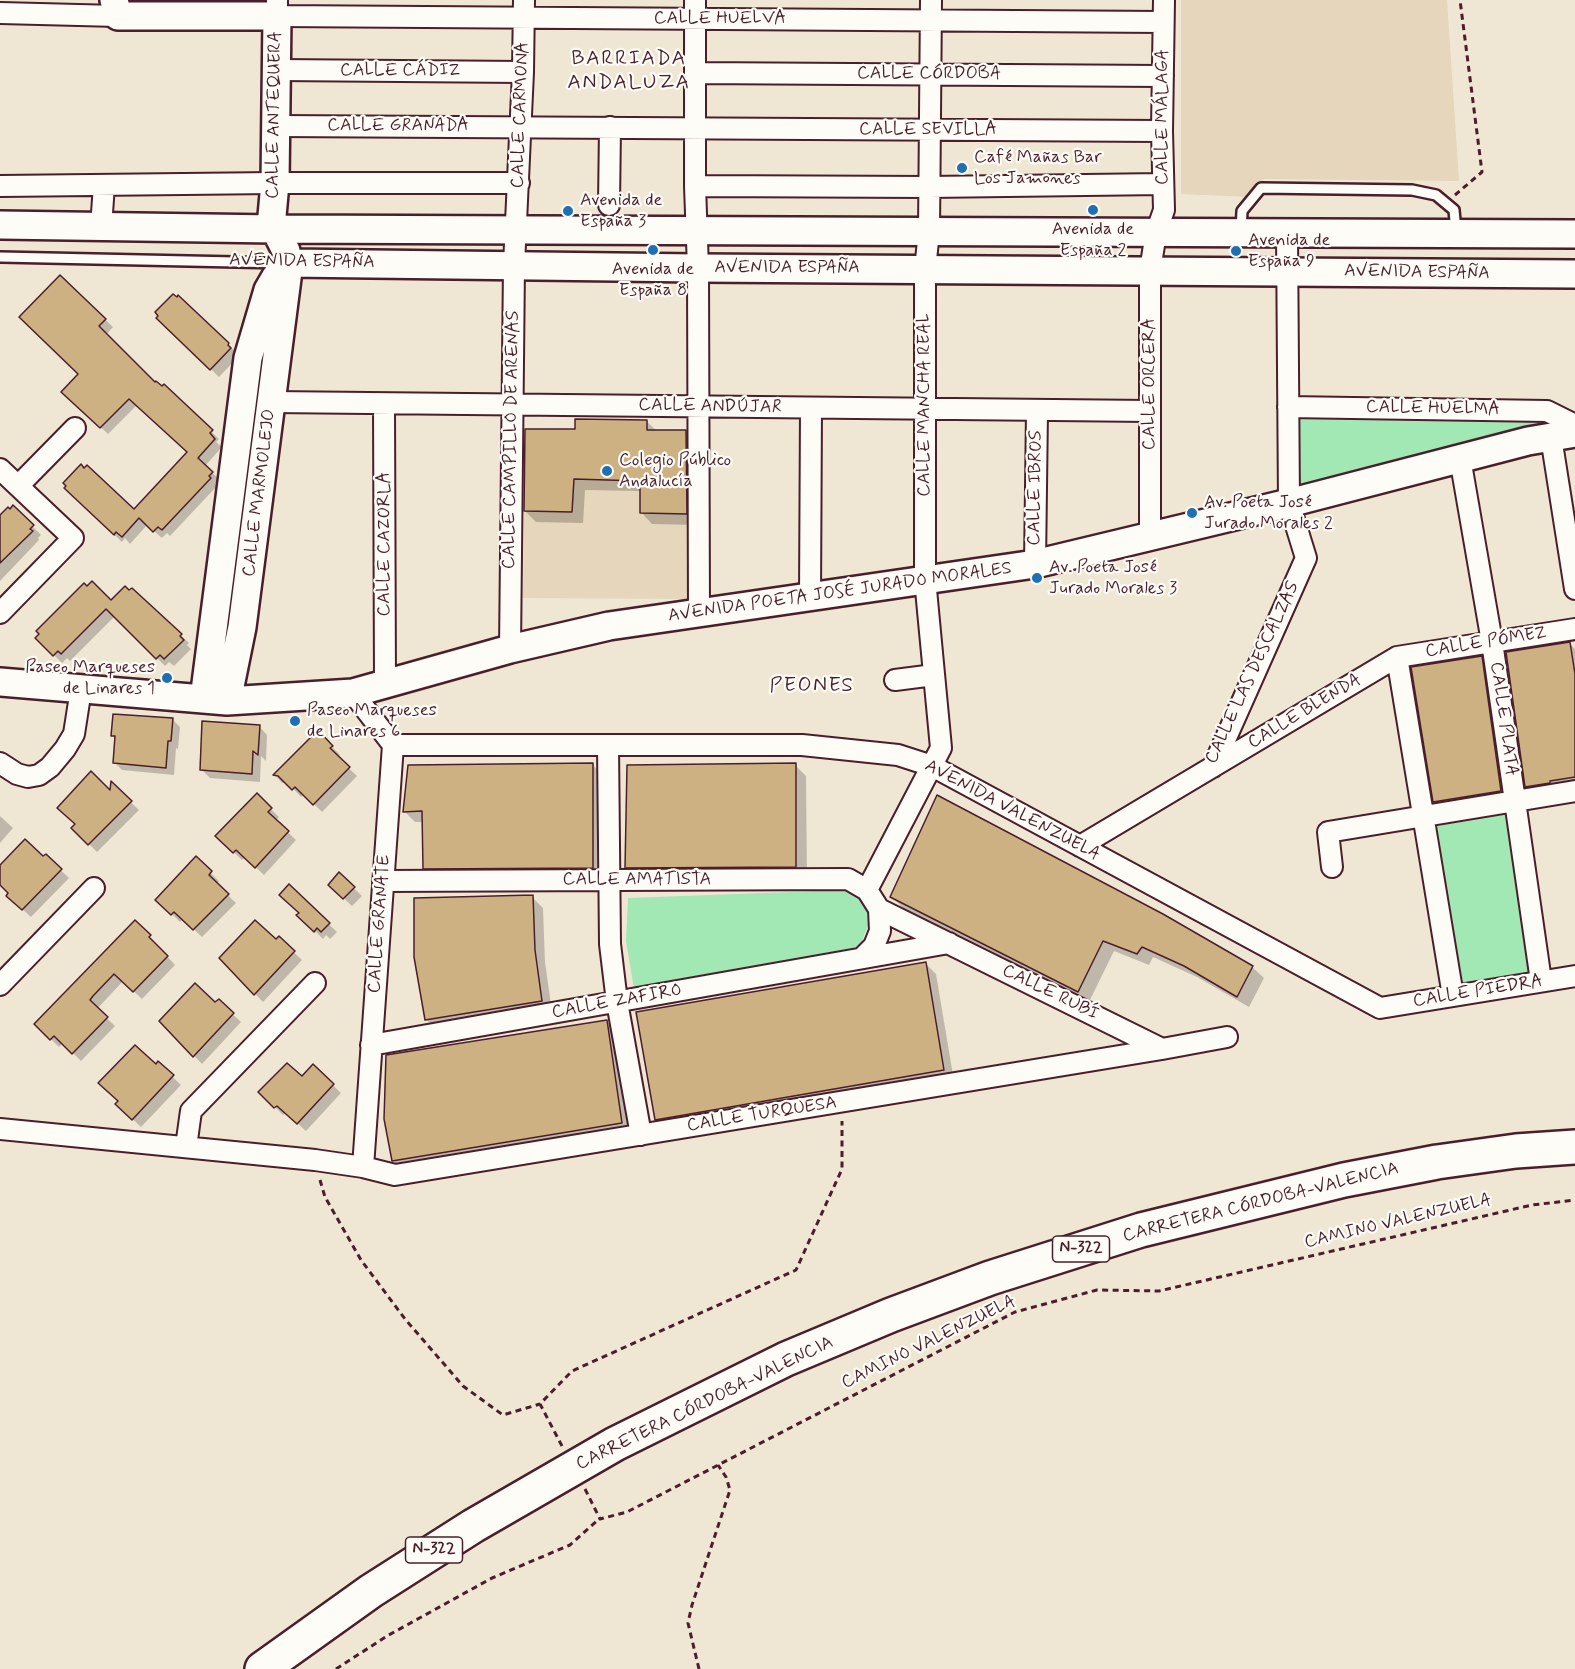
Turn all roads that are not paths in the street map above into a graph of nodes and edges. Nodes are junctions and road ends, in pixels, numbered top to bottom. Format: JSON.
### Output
{"nodes":[{"id":1,"x":931,"y":0,"type":"edge"},
{"id":2,"x":1164,"y":0,"type":"edge"},
{"id":3,"x":116,"y":8,"type":"edge"},
{"id":4,"x":277,"y":8,"type":"edge"},
{"id":5,"x":524,"y":9,"type":"edge"},
{"id":6,"x":695,"y":9,"type":"edge"},
{"id":7,"x":0,"y":13,"type":"edge"},
{"id":8,"x":931,"y":20,"type":"junction"},
{"id":9,"x":1163,"y":22,"type":"junction"},
{"id":10,"x":277,"y":70,"type":"junction"},
{"id":11,"x":523,"y":72,"type":"junction"},
{"id":12,"x":695,"y":73,"type":"junction"},
{"id":13,"x":930,"y":74,"type":"junction"},
{"id":14,"x":1163,"y":76,"type":"junction"},
{"id":15,"x":276,"y":126,"type":"junction"},
{"id":16,"x":520,"y":126,"type":"junction"},
{"id":17,"x":610,"y":127,"type":"junction"},
{"id":18,"x":695,"y":128,"type":"junction"},
{"id":19,"x":930,"y":130,"type":"junction"},
{"id":20,"x":1162,"y":131,"type":"junction"},
{"id":21,"x":275,"y":183,"type":"junction"},
{"id":22,"x":519,"y":183,"type":"junction"},
{"id":23,"x":1163,"y":184,"type":"junction"},
{"id":24,"x":104,"y":185,"type":"junction"},
{"id":25,"x":0,"y":186,"type":"edge"},
{"id":26,"x":695,"y":186,"type":"junction"},
{"id":27,"x":929,"y":187,"type":"junction"},
{"id":28,"x":609,"y":206,"type":"dead end"},
{"id":29,"x":0,"y":225,"type":"edge"},
{"id":30,"x":100,"y":227,"type":"junction"},
{"id":31,"x":275,"y":229,"type":"junction"},
{"id":32,"x":516,"y":230,"type":"junction"},
{"id":33,"x":696,"y":230,"type":"junction"},
{"id":34,"x":929,"y":232,"type":"junction"},
{"id":35,"x":1156,"y":233,"type":"junction"},
{"id":36,"x":1241,"y":233,"type":"junction"},
{"id":37,"x":1287,"y":233,"type":"junction"},
{"id":38,"x":1456,"y":233,"type":"junction"},
{"id":39,"x":1575,"y":234,"type":"edge"},
{"id":40,"x":0,"y":257,"type":"edge"},
{"id":41,"x":289,"y":263,"type":"junction"},
{"id":42,"x":514,"y":265,"type":"junction"},
{"id":43,"x":698,"y":268,"type":"junction"},
{"id":44,"x":925,"y":268,"type":"junction"},
{"id":45,"x":1149,"y":270,"type":"junction"},
{"id":46,"x":1286,"y":272,"type":"junction"},
{"id":47,"x":1575,"y":274,"type":"edge"},
{"id":48,"x":278,"y":351,"type":"junction"},
{"id":49,"x":250,"y":353,"type":"junction"},
{"id":50,"x":271,"y":402,"type":"junction"},
{"id":51,"x":384,"y":404,"type":"junction"},
{"id":52,"x":514,"y":405,"type":"junction"},
{"id":53,"x":699,"y":407,"type":"junction"},
{"id":54,"x":1288,"y":407,"type":"junction"},
{"id":55,"x":811,"y":408,"type":"junction"},
{"id":56,"x":925,"y":409,"type":"junction"},
{"id":57,"x":1036,"y":411,"type":"junction"},
{"id":58,"x":1150,"y":411,"type":"junction"},
{"id":59,"x":1575,"y":425,"type":"edge"},
{"id":60,"x":75,"y":428,"type":"dead end"},
{"id":61,"x":1563,"y":435,"type":"edge"},
{"id":62,"x":1460,"y":458,"type":"junction"},
{"id":63,"x":0,"y":469,"type":"edge"},
{"id":64,"x":18,"y":486,"type":"junction"},
{"id":65,"x":1289,"y":503,"type":"junction"},
{"id":66,"x":1150,"y":536,"type":"junction"},
{"id":67,"x":1035,"y":564,"type":"junction"},
{"id":68,"x":925,"y":579,"type":"junction"},
{"id":69,"x":1575,"y":589,"type":"edge"},
{"id":70,"x":810,"y":597,"type":"junction"},
{"id":71,"x":0,"y":613,"type":"edge"},
{"id":72,"x":699,"y":613,"type":"junction"},
{"id":73,"x":213,"y":628,"type":"junction"},
{"id":74,"x":1575,"y":629,"type":"edge"},
{"id":75,"x":241,"y":635,"type":"junction"},
{"id":76,"x":1492,"y":642,"type":"junction"},
{"id":77,"x":510,"y":650,"type":"junction"},
{"id":78,"x":1397,"y":657,"type":"junction"},
{"id":79,"x":934,"y":675,"type":"junction"},
{"id":80,"x":895,"y":680,"type":"dead end"},
{"id":81,"x":0,"y":682,"type":"edge"},
{"id":82,"x":385,"y":684,"type":"junction"},
{"id":83,"x":81,"y":689,"type":"junction"},
{"id":84,"x":353,"y":693,"type":"junction"},
{"id":85,"x":215,"y":700,"type":"junction"},
{"id":86,"x":393,"y":745,"type":"junction"},
{"id":87,"x":608,"y":745,"type":"junction"},
{"id":88,"x":0,"y":764,"type":"edge"},
{"id":89,"x":932,"y":766,"type":"junction"},
{"id":90,"x":1213,"y":767,"type":"junction"},
{"id":91,"x":1575,"y":791,"type":"edge"},
{"id":92,"x":1515,"y":801,"type":"junction"},
{"id":93,"x":1424,"y":815,"type":"junction"},
{"id":94,"x":1080,"y":846,"type":"junction"},
{"id":95,"x":1332,"y":867,"type":"dead end"},
{"id":96,"x":609,"y":880,"type":"junction"},
{"id":97,"x":383,"y":881,"type":"junction"},
{"id":98,"x":94,"y":888,"type":"dead end"},
{"id":99,"x":867,"y":890,"type":"junction"},
{"id":100,"x":879,"y":909,"type":"junction"},
{"id":101,"x":949,"y":943,"type":"junction"},
{"id":102,"x":862,"y":958,"type":"junction"},
{"id":103,"x":1575,"y":976,"type":"edge"},
{"id":104,"x":1541,"y":981,"type":"junction"},
{"id":105,"x":315,"y":983,"type":"dead end"},
{"id":106,"x":0,"y":985,"type":"edge"},
{"id":107,"x":1453,"y":996,"type":"junction"},
{"id":108,"x":618,"y":1002,"type":"junction"},
{"id":109,"x":1380,"y":1008,"type":"joint"},
{"id":110,"x":1227,"y":1037,"type":"dead end"},
{"id":111,"x":371,"y":1045,"type":"junction"},
{"id":112,"x":1162,"y":1049,"type":"junction"},
{"id":113,"x":0,"y":1129,"type":"edge"},
{"id":114,"x":641,"y":1135,"type":"junction"},
{"id":115,"x":186,"y":1147,"type":"junction"},
{"id":116,"x":1575,"y":1147,"type":"edge"},
{"id":117,"x":363,"y":1167,"type":"junction"},
{"id":118,"x":262,"y":1669,"type":"edge"}],
"edges":[{"from":1,"to":8,"type":"street","name":"CALLE MANCHA REAL"},
{"from":2,"to":9,"type":"street","name":"CALLE MÁLAGA"},
{"from":3,"to":4,"type":"main road"},
{"from":3,"to":7,"type":"street"},
{"from":4,"to":5,"type":"street","name":"CALLE HUELVA"},
{"from":4,"to":10,"type":"main road","name":"CALLE ANTEQUERA"},
{"from":5,"to":6,"type":"street","name":"CALLE HUELVA"},
{"from":5,"to":11,"type":"street","name":"CALLE CARMONA"},
{"from":6,"to":8,"type":"street","name":"CALLE HUELVA"},
{"from":6,"to":12,"type":"street"},
{"from":8,"to":9,"type":"street","name":"CALLE HUELVA"},
{"from":8,"to":13,"type":"street","name":"CALLE MANCHA REAL"},
{"from":9,"to":14,"type":"street","name":"CALLE MÁLAGA"},
{"from":10,"to":11,"type":"street","name":"CALLE CÁDIZ"},
{"from":10,"to":15,"type":"main road","name":"CALLE ANTEQUERA"},
{"from":11,"to":16,"type":"street","name":"CALLE CARMONA"},
{"from":12,"to":13,"type":"street","name":"CALLE CÓRDOBA"},
{"from":12,"to":18,"type":"street"},
{"from":13,"to":14,"type":"street","name":"CALLE CÓRDOBA"},
{"from":13,"to":19,"type":"street","name":"CALLE MANCHA REAL"},
{"from":14,"to":20,"type":"street","name":"CALLE MÁLAGA"},
{"from":15,"to":16,"type":"street","name":"CALLE GRANADA"},
{"from":15,"to":21,"type":"main road","name":"CALLE ANTEQUERA"},
{"from":16,"to":17,"type":"street","name":"CALLE GRANADA"},
{"from":16,"to":22,"type":"street","name":"CALLE CARMONA"},
{"from":17,"to":18,"type":"street","name":"CALLE SEVILLA"},
{"from":17,"to":28,"type":"street"},
{"from":18,"to":19,"type":"street","name":"CALLE SEVILLA"},
{"from":18,"to":26,"type":"street"},
{"from":19,"to":20,"type":"street","name":"CALLE SEVILLA"},
{"from":19,"to":27,"type":"street","name":"CALLE MANCHA REAL"},
{"from":20,"to":23,"type":"street","name":"CALLE MÁLAGA"},
{"from":21,"to":22,"type":"street"},
{"from":21,"to":24,"type":"street"},
{"from":21,"to":31,"type":"main road","name":"CALLE ANTEQUERA"},
{"from":22,"to":32,"type":"street","name":"CALLE CARMONA"},
{"from":23,"to":27,"type":"street"},
{"from":23,"to":35,"type":"street","name":"CALLE MÁLAGA"},
{"from":24,"to":25,"type":"street"},
{"from":24,"to":30,"type":"street"},
{"from":26,"to":27,"type":"street"},
{"from":26,"to":33,"type":"street"},
{"from":27,"to":34,"type":"street","name":"CALLE MANCHA REAL"},
{"from":29,"to":30,"type":"main road","name":"AVENIDA ESPAÑA"},
{"from":30,"to":31,"type":"main road","name":"AVENIDA ESPAÑA"},
{"from":31,"to":32,"type":"main road","name":"AVENIDA ESPAÑA"},
{"from":31,"to":41,"type":"main road","name":"CALLE MARMOLEJO"},
{"from":32,"to":33,"type":"main road","name":"AVENIDA ESPAÑA"},
{"from":32,"to":42,"type":"street","name":"CALLE CAMPILLO DE ARENAS"},
{"from":33,"to":34,"type":"main road","name":"AVENIDA ESPAÑA"},
{"from":33,"to":43,"type":"street"},
{"from":34,"to":35,"type":"main road","name":"AVENIDA ESPAÑA"},
{"from":34,"to":44,"type":"street","name":"CALLE MANCHA REAL"},
{"from":35,"to":36,"type":"main road","name":"AVENIDA ESPAÑA"},
{"from":35,"to":45,"type":"street","name":"CALLE ORCERA"},
{"from":36,"to":37,"type":"main road","name":"AVENIDA ESPAÑA"},
{"from":36,"to":38,"type":"lane"},
{"from":37,"to":38,"type":"main road","name":"AVENIDA ESPAÑA"},
{"from":37,"to":46,"type":"street","name":"CALLE LAS DESCALZAS"},
{"from":38,"to":39,"type":"main road","name":"AVENIDA ESPAÑA"},
{"from":40,"to":41,"type":"lane","name":"AVENIDA ESPAÑA"},
{"from":41,"to":42,"type":"main road","name":"AVENIDA ESPAÑA"},
{"from":41,"to":48,"type":"main road","name":"CALLE MARMOLEJO"},
{"from":41,"to":49,"type":"main road","name":"CALLE MARMOLEJO"},
{"from":42,"to":43,"type":"main road","name":"AVENIDA ESPAÑA"},
{"from":42,"to":52,"type":"street","name":"CALLE CAMPILLO DE ARENAS"},
{"from":43,"to":44,"type":"main road","name":"AVENIDA ESPAÑA"},
{"from":43,"to":53,"type":"street"},
{"from":44,"to":45,"type":"main road","name":"AVENIDA ESPAÑA"},
{"from":44,"to":56,"type":"street","name":"CALLE MANCHA REAL"},
{"from":45,"to":46,"type":"main road","name":"AVENIDA ESPAÑA"},
{"from":45,"to":58,"type":"street","name":"CALLE ORCERA"},
{"from":46,"to":47,"type":"main road","name":"AVENIDA ESPAÑA"},
{"from":46,"to":54,"type":"street","name":"CALLE LAS DESCALZAS"},
{"from":48,"to":49,"type":"street"},
{"from":48,"to":50,"type":"main road","name":"CALLE MARMOLEJO"},
{"from":49,"to":73,"type":"main road","name":"CALLE MARMOLEJO"},
{"from":50,"to":51,"type":"street","name":"CALLE ANDÚJAR"},
{"from":50,"to":75,"type":"main road","name":"CALLE MARMOLEJO"},
{"from":51,"to":52,"type":"street","name":"CALLE ANDÚJAR"},
{"from":51,"to":82,"type":"street","name":"CALLE CAZORLA"},
{"from":52,"to":53,"type":"street","name":"CALLE ANDÚJAR"},
{"from":52,"to":77,"type":"street","name":"CALLE CAMPILLO DE ARENAS"},
{"from":53,"to":55,"type":"street","name":"CALLE ANDÚJAR"},
{"from":53,"to":72,"type":"street"},
{"from":54,"to":59,"type":"street","name":"CALLE HUELMA"},
{"from":54,"to":65,"type":"street","name":"CALLE LAS DESCALZAS"},
{"from":55,"to":56,"type":"street","name":"CALLE ANDÚJAR"},
{"from":55,"to":70,"type":"street"},
{"from":56,"to":57,"type":"street","name":"CALLE ANDÚJAR"},
{"from":56,"to":68,"type":"street","name":"CALLE MANCHA REAL"},
{"from":57,"to":58,"type":"street","name":"CALLE ANDÚJAR"},
{"from":57,"to":67,"type":"street","name":"CALLE IBROS"},
{"from":58,"to":66,"type":"street","name":"CALLE ORCERA"},
{"from":60,"to":64,"type":"street"},
{"from":61,"to":62,"type":"main road","name":"AVENIDA POETA JOSÉ JURADO MORALES"},
{"from":61,"to":69,"type":"street"},
{"from":62,"to":65,"type":"main road","name":"AVENIDA POETA JOSÉ JURADO MORALES"},
{"from":62,"to":76,"type":"street","name":"CALLE PLATA"},
{"from":63,"to":64,"type":"street"},
{"from":64,"to":71,"type":"street"},
{"from":65,"to":66,"type":"main road","name":"AVENIDA POETA JOSÉ JURADO MORALES"},
{"from":65,"to":90,"type":"street","name":"CALLE LAS DESCALZAS"},
{"from":66,"to":67,"type":"main road","name":"AVENIDA POETA JOSÉ JURADO MORALES"},
{"from":67,"to":68,"type":"main road","name":"AVENIDA POETA JOSÉ JURADO MORALES"},
{"from":68,"to":70,"type":"main road","name":"AVENIDA POETA JOSÉ JURADO MORALES"},
{"from":68,"to":79,"type":"street","name":"CALLE MANCHA REAL"},
{"from":70,"to":72,"type":"main road","name":"AVENIDA POETA JOSÉ JURADO MORALES"},
{"from":72,"to":77,"type":"main road","name":"AVENIDA POETA JOSÉ JURADO MORALES"},
{"from":73,"to":75,"type":"street"},
{"from":73,"to":85,"type":"main road","name":"CALLE MARMOLEJO"},
{"from":74,"to":76,"type":"street","name":"CALLE PÓMEZ"},
{"from":75,"to":85,"type":"main road","name":"CALLE MARMOLEJO"},
{"from":76,"to":78,"type":"street","name":"CALLE PÓMEZ"},
{"from":76,"to":92,"type":"street","name":"CALLE PLATA"},
{"from":77,"to":82,"type":"main road","name":"AVENIDA POETA JOSÉ JURADO MORALES"},
{"from":78,"to":90,"type":"street","name":"CALLE BLENDA"},
{"from":78,"to":93,"type":"street"},
{"from":79,"to":80,"type":"street"},
{"from":79,"to":89,"type":"street","name":"CALLE MANCHA REAL"},
{"from":81,"to":83,"type":"main road","name":"AVENIDA POETA JOSÉ JURADO MORALES"},
{"from":82,"to":84,"type":"main road","name":"AVENIDA POETA JOSÉ JURADO MORALES"},
{"from":83,"to":85,"type":"main road","name":"AVENIDA POETA JOSÉ JURADO MORALES"},
{"from":83,"to":88,"type":"street"},
{"from":84,"to":85,"type":"main road","name":"AVENIDA POETA JOSÉ JURADO MORALES"},
{"from":84,"to":86,"type":"street"},
{"from":86,"to":87,"type":"street","name":"AVENIDA VALENZUELA"},
{"from":86,"to":97,"type":"street","name":"CALLE GRANATE"},
{"from":87,"to":89,"type":"street","name":"AVENIDA VALENZUELA"},
{"from":87,"to":96,"type":"street"},
{"from":89,"to":94,"type":"street","name":"AVENIDA VALENZUELA"},
{"from":89,"to":99,"type":"street","name":"CALLE MANCHA REAL"},
{"from":90,"to":94,"type":"street","name":"CALLE LAS DESCALZAS"},
{"from":91,"to":92,"type":"street"},
{"from":92,"to":93,"type":"street"},
{"from":92,"to":104,"type":"street","name":"CALLE PLATA"},
{"from":93,"to":95,"type":"street"},
{"from":93,"to":107,"type":"street"},
{"from":94,"to":109,"type":"street","name":"AVENIDA VALENZUELA"},
{"from":96,"to":97,"type":"street","name":"CALLE AMATISTA"},
{"from":96,"to":99,"type":"street","name":"CALLE AMATISTA"},
{"from":96,"to":108,"type":"street"},
{"from":97,"to":111,"type":"street","name":"CALLE GRANATE"},
{"from":98,"to":106,"type":"street"},
{"from":99,"to":100,"type":"street"},
{"from":100,"to":101,"type":"street","name":"CALLE RUBÍ"},
{"from":100,"to":102,"type":"street"},
{"from":101,"to":102,"type":"street","name":"CALLE ZAFIRO"},
{"from":101,"to":112,"type":"street","name":"CALLE RUBÍ"},
{"from":102,"to":108,"type":"street","name":"CALLE ZAFIRO"},
{"from":103,"to":104,"type":"street","name":"CALLE PIEDRA"},
{"from":104,"to":107,"type":"street","name":"CALLE PIEDRA"},
{"from":105,"to":115,"type":"street"},
{"from":107,"to":109,"type":"street","name":"CALLE PIEDRA"},
{"from":108,"to":111,"type":"street","name":"CALLE ZAFIRO"},
{"from":108,"to":114,"type":"street"},
{"from":110,"to":112,"type":"street"},
{"from":111,"to":117,"type":"street","name":"CALLE GRANATE"},
{"from":112,"to":114,"type":"street","name":"CALLE TURQUESA"},
{"from":113,"to":115,"type":"street","name":"CALLE TURQUESA"},
{"from":114,"to":117,"type":"street","name":"CALLE TURQUESA"},
{"from":115,"to":117,"type":"street","name":"CALLE TURQUESA"},
{"from":116,"to":118,"type":"highway","name":"CARRETERA CÓRDOBA-VALENCIA","number":"N-322"}]}
